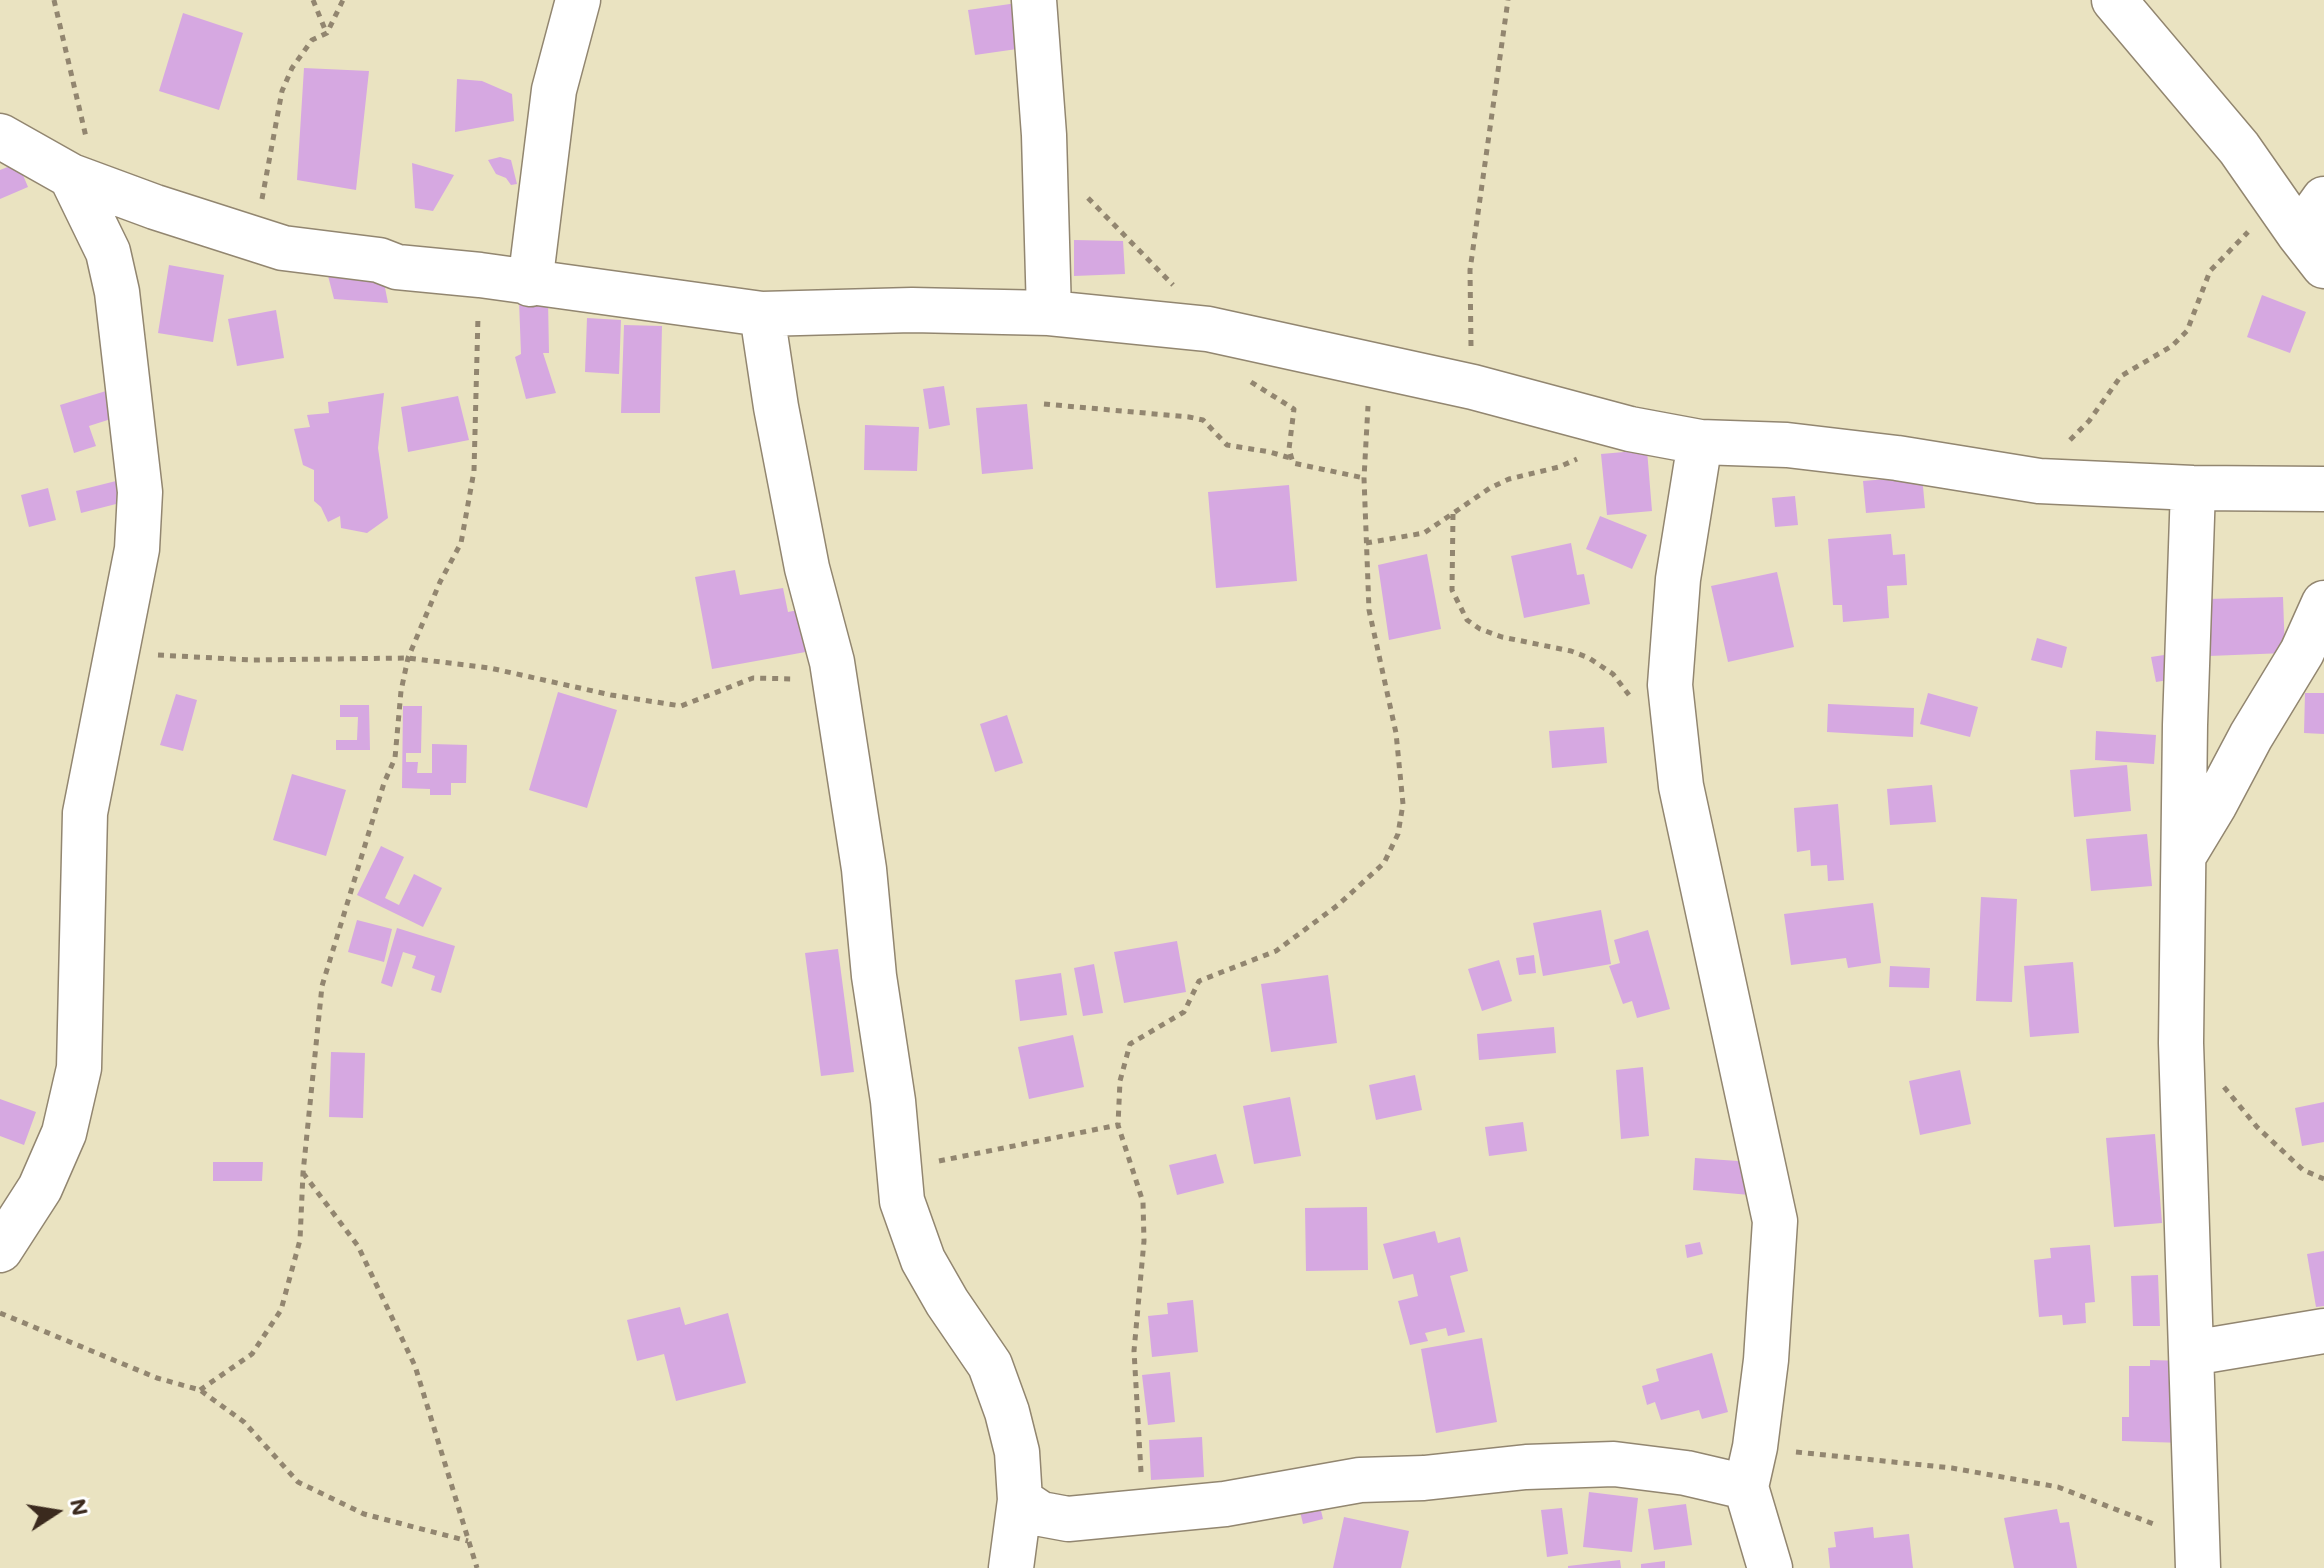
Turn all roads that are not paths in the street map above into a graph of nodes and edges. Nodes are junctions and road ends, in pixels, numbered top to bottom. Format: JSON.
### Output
{"nodes":[{"id":1,"x":578,"y":0,"type":"edge"},
{"id":2,"x":1034,"y":0,"type":"edge"},
{"id":3,"x":2114,"y":0,"type":"edge"},
{"id":4,"x":0,"y":136,"type":"edge"},
{"id":5,"x":86,"y":182,"type":"junction"},
{"id":6,"x":2324,"y":199,"type":"edge"},
{"id":7,"x":2302,"y":237,"type":"edge"},
{"id":8,"x":530,"y":284,"type":"junction"},
{"id":9,"x":1049,"y":313,"type":"junction"},
{"id":10,"x":762,"y":314,"type":"junction"},
{"id":11,"x":1700,"y":442,"type":"junction"},
{"id":12,"x":2193,"y":488,"type":"junction"},
{"id":13,"x":2324,"y":489,"type":"edge"},
{"id":14,"x":2324,"y":603,"type":"edge"},
{"id":15,"x":2185,"y":854,"type":"junction"},
{"id":16,"x":0,"y":1250,"type":"edge"},
{"id":17,"x":2324,"y":1331,"type":"edge"},
{"id":18,"x":2192,"y":1353,"type":"junction"},
{"id":19,"x":1750,"y":1467,"type":"junction"},
{"id":20,"x":1020,"y":1500,"type":"junction"},
{"id":21,"x":2198,"y":1556,"type":"edge"},
{"id":22,"x":1011,"y":1568,"type":"edge"},
{"id":23,"x":1770,"y":1568,"type":"edge"}],
"edges":[{"from":1,"to":8,"type":"street"},
{"from":2,"to":9,"type":"street"},
{"from":3,"to":7,"type":"street"},
{"from":4,"to":5,"type":"street"},
{"from":5,"to":8,"type":"street"},
{"from":5,"to":16,"type":"street"},
{"from":6,"to":7,"type":"street"},
{"from":8,"to":10,"type":"street"},
{"from":9,"to":10,"type":"street"},
{"from":9,"to":11,"type":"street"},
{"from":10,"to":20,"type":"street"},
{"from":11,"to":12,"type":"street"},
{"from":11,"to":19,"type":"street"},
{"from":12,"to":13,"type":"street"},
{"from":12,"to":15,"type":"street"},
{"from":14,"to":15,"type":"street"},
{"from":15,"to":18,"type":"street"},
{"from":17,"to":18,"type":"street"},
{"from":18,"to":21,"type":"street"},
{"from":19,"to":20,"type":"street"},
{"from":19,"to":23,"type":"street"},
{"from":20,"to":22,"type":"street"}]}
